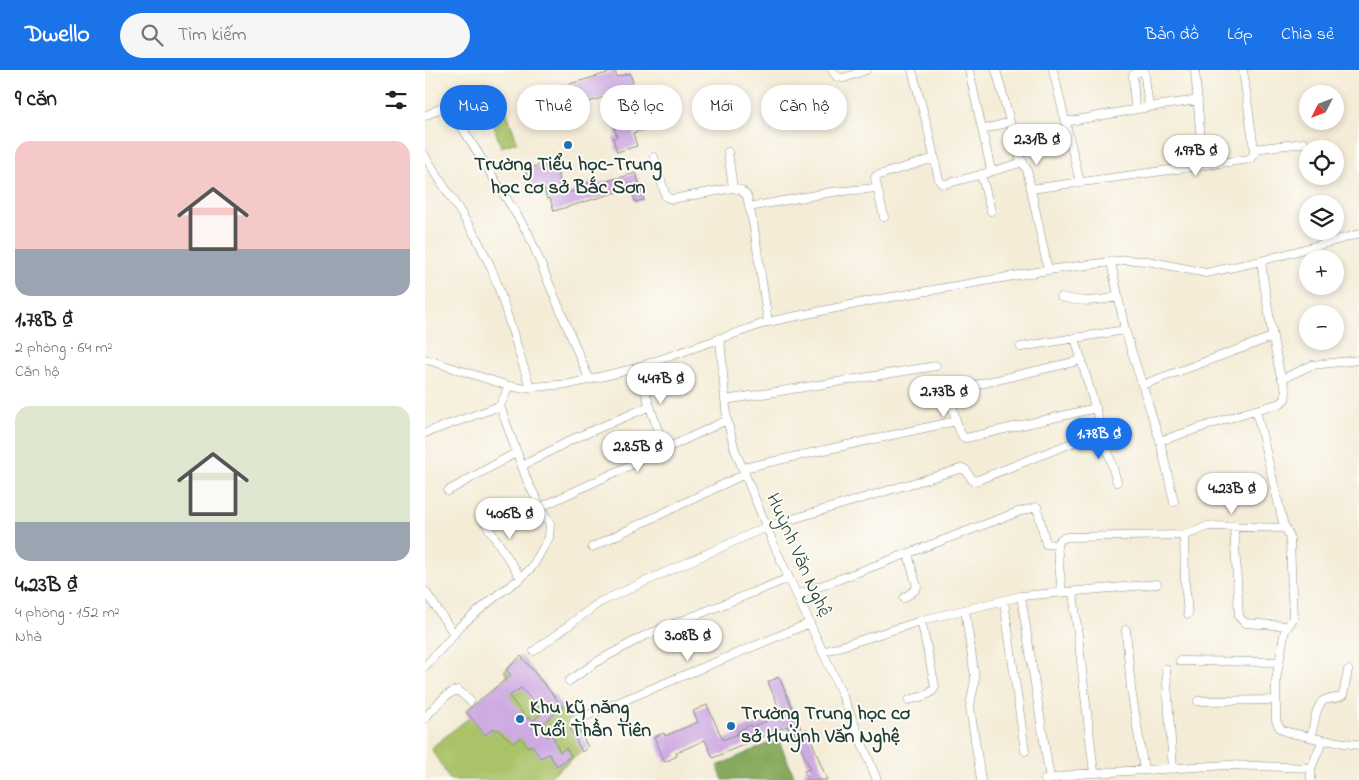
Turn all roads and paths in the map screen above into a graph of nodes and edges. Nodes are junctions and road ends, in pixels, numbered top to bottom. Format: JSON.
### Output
{"nodes":[{"id":1,"x":832,"y":70,"type":"edge"},
{"id":2,"x":866,"y":70,"type":"edge"},
{"id":3,"x":912,"y":70,"type":"edge"},
{"id":4,"x":969,"y":70,"type":"edge"},
{"id":5,"x":996,"y":70,"type":"edge"},
{"id":6,"x":1053,"y":70,"type":"edge"},
{"id":7,"x":1143,"y":70,"type":"edge"},
{"id":8,"x":1195,"y":70,"type":"edge"},
{"id":9,"x":1244,"y":70,"type":"edge"},
{"id":10,"x":1198,"y":100,"type":"junction"},
{"id":11,"x":1149,"y":107,"type":"junction"},
{"id":12,"x":1135,"y":109,"type":"junction"},
{"id":13,"x":425,"y":116,"type":"edge"},
{"id":14,"x":1010,"y":122,"type":"junction"},
{"id":15,"x":1065,"y":122,"type":"junction"},
{"id":16,"x":982,"y":130,"type":"junction"},
{"id":17,"x":1299,"y":144,"type":"edge"},
{"id":18,"x":1254,"y":149,"type":"junction"},
{"id":19,"x":728,"y":152,"type":"dead end"},
{"id":20,"x":425,"y":156,"type":"edge"},
{"id":21,"x":654,"y":157,"type":"dead end"},
{"id":22,"x":935,"y":158,"type":"junction"},
{"id":23,"x":1023,"y":162,"type":"junction"},
{"id":24,"x":1203,"y":165,"type":"junction"},
{"id":25,"x":990,"y":172,"type":"junction"},
{"id":26,"x":981,"y":174,"type":"junction"},
{"id":27,"x":1079,"y":182,"type":"junction"},
{"id":28,"x":733,"y":188,"type":"junction"},
{"id":29,"x":877,"y":188,"type":"junction"},
{"id":30,"x":1031,"y":189,"type":"junction"},
{"id":31,"x":749,"y":207,"type":"junction"},
{"id":32,"x":991,"y":211,"type":"dead end"},
{"id":33,"x":884,"y":218,"type":"dead end"},
{"id":34,"x":1359,"y":234,"type":"edge"},
{"id":35,"x":1261,"y":261,"type":"junction"},
{"id":36,"x":1111,"y":262,"type":"junction"},
{"id":37,"x":1048,"y":270,"type":"junction"},
{"id":38,"x":1061,"y":297,"type":"dead end"},
{"id":39,"x":1118,"y":297,"type":"junction"},
{"id":40,"x":768,"y":322,"type":"junction"},
{"id":41,"x":1125,"y":330,"type":"junction"},
{"id":42,"x":1272,"y":336,"type":"junction"},
{"id":43,"x":720,"y":338,"type":"junction"},
{"id":44,"x":1075,"y":338,"type":"junction"},
{"id":45,"x":1021,"y":347,"type":"dead end"},
{"id":46,"x":425,"y":359,"type":"edge"},
{"id":47,"x":1082,"y":360,"type":"junction"},
{"id":48,"x":1359,"y":360,"type":"edge"},
{"id":49,"x":935,"y":366,"type":"dead end"},
{"id":50,"x":637,"y":367,"type":"junction"},
{"id":51,"x":589,"y":379,"type":"junction"},
{"id":52,"x":1282,"y":379,"type":"junction"},
{"id":53,"x":1142,"y":385,"type":"junction"},
{"id":54,"x":509,"y":386,"type":"junction"},
{"id":55,"x":530,"y":387,"type":"junction"},
{"id":56,"x":725,"y":400,"type":"junction"},
{"id":57,"x":500,"y":406,"type":"junction"},
{"id":58,"x":650,"y":406,"type":"junction"},
{"id":59,"x":1096,"y":408,"type":"junction"},
{"id":60,"x":1256,"y":410,"type":"junction"},
{"id":61,"x":727,"y":420,"type":"junction"},
{"id":62,"x":957,"y":421,"type":"junction"},
{"id":63,"x":1101,"y":430,"type":"junction"},
{"id":64,"x":425,"y":433,"type":"edge"},
{"id":65,"x":1160,"y":441,"type":"junction"},
{"id":66,"x":664,"y":449,"type":"junction"},
{"id":67,"x":517,"y":452,"type":"junction"},
{"id":68,"x":522,"y":466,"type":"junction"},
{"id":69,"x":744,"y":471,"type":"junction"},
{"id":70,"x":1117,"y":482,"type":"dead end"},
{"id":71,"x":448,"y":491,"type":"dead end"},
{"id":72,"x":1174,"y":502,"type":"dead end"},
{"id":73,"x":541,"y":507,"type":"junction"},
{"id":74,"x":480,"y":515,"type":"dead end"},
{"id":75,"x":1234,"y":526,"type":"junction"},
{"id":76,"x":766,"y":527,"type":"junction"},
{"id":77,"x":1285,"y":528,"type":"junction"},
{"id":78,"x":1184,"y":535,"type":"junction"},
{"id":79,"x":1057,"y":545,"type":"junction"},
{"id":80,"x":592,"y":546,"type":"dead end"},
{"id":81,"x":908,"y":554,"type":"junction"},
{"id":82,"x":521,"y":578,"type":"junction"},
{"id":83,"x":789,"y":578,"type":"junction"},
{"id":84,"x":1157,"y":584,"type":"dead end"},
{"id":85,"x":425,"y":591,"type":"edge"},
{"id":86,"x":1073,"y":592,"type":"junction"},
{"id":87,"x":1062,"y":593,"type":"junction"},
{"id":88,"x":797,"y":595,"type":"junction"},
{"id":89,"x":1021,"y":596,"type":"junction"},
{"id":90,"x":904,"y":598,"type":"dead end"},
{"id":91,"x":1004,"y":601,"type":"junction"},
{"id":92,"x":965,"y":610,"type":"junction"},
{"id":93,"x":1187,"y":614,"type":"dead end"},
{"id":94,"x":921,"y":620,"type":"junction"},
{"id":95,"x":810,"y":623,"type":"junction"},
{"id":96,"x":1288,"y":626,"type":"junction"},
{"id":97,"x":1126,"y":630,"type":"dead end"},
{"id":98,"x":454,"y":634,"type":"junction"},
{"id":99,"x":534,"y":651,"type":"dead end"},
{"id":100,"x":823,"y":652,"type":"junction"},
{"id":101,"x":1180,"y":661,"type":"dead end"},
{"id":102,"x":1279,"y":662,"type":"junction"},
{"id":103,"x":425,"y":666,"type":"edge"},
{"id":104,"x":1166,"y":669,"type":"dead end"},
{"id":105,"x":1348,"y":670,"type":"dead end"},
{"id":106,"x":569,"y":681,"type":"dead end"},
{"id":107,"x":469,"y":700,"type":"dead end"},
{"id":108,"x":909,"y":700,"type":"dead end"},
{"id":109,"x":1198,"y":700,"type":"dead end"},
{"id":110,"x":1276,"y":700,"type":"junction"},
{"id":111,"x":425,"y":718,"type":"edge"},
{"id":112,"x":574,"y":722,"type":"dead end"},
{"id":113,"x":1311,"y":737,"type":"junction"},
{"id":114,"x":1323,"y":740,"type":"junction"},
{"id":115,"x":1359,"y":746,"type":"edge"},
{"id":116,"x":1025,"y":751,"type":"dead end"},
{"id":117,"x":1173,"y":768,"type":"junction"},
{"id":118,"x":1311,"y":768,"type":"junction"},
{"id":119,"x":1144,"y":770,"type":"junction"},
{"id":120,"x":1093,"y":773,"type":"junction"},
{"id":121,"x":877,"y":780,"type":"edge"},
{"id":122,"x":981,"y":780,"type":"edge"},
{"id":123,"x":1047,"y":780,"type":"edge"},
{"id":124,"x":1311,"y":780,"type":"edge"}],
"edges":[{"from":1,"to":2,"type":"street"},
{"from":3,"to":22,"type":"street"},
{"from":4,"to":16,"type":"street"},
{"from":5,"to":14,"type":"street"},
{"from":6,"to":15,"type":"street"},
{"from":7,"to":11,"type":"street"},
{"from":7,"to":12,"type":"street"},
{"from":8,"to":10,"type":"street"},
{"from":9,"to":18,"type":"street"},
{"from":10,"to":11,"type":"street"},
{"from":10,"to":24,"type":"street"},
{"from":11,"to":12,"type":"street"},
{"from":12,"to":15,"type":"street"},
{"from":13,"to":51,"type":"street"},
{"from":14,"to":16,"type":"street"},
{"from":14,"to":23,"type":"street"},
{"from":15,"to":27,"type":"street"},
{"from":16,"to":25,"type":"street"},
{"from":17,"to":18,"type":"street"},
{"from":18,"to":24,"type":"street"},
{"from":19,"to":28,"type":"street"},
{"from":20,"to":55,"type":"street"},
{"from":21,"to":28,"type":"street"},
{"from":22,"to":26,"type":"street"},
{"from":22,"to":29,"type":"street"},
{"from":23,"to":25,"type":"street"},
{"from":23,"to":30,"type":"street"},
{"from":24,"to":27,"type":"street"},
{"from":25,"to":26,"type":"street"},
{"from":26,"to":32,"type":"street"},
{"from":27,"to":30,"type":"street"},
{"from":28,"to":31,"type":"street"},
{"from":29,"to":31,"type":"street"},
{"from":29,"to":33,"type":"street"},
{"from":30,"to":37,"type":"street"},
{"from":31,"to":40,"type":"street"},
{"from":34,"to":35,"type":"street"},
{"from":35,"to":36,"type":"street"},
{"from":35,"to":42,"type":"street"},
{"from":36,"to":37,"type":"street"},
{"from":36,"to":39,"type":"street"},
{"from":37,"to":40,"type":"street"},
{"from":38,"to":39,"type":"street"},
{"from":39,"to":41,"type":"street"},
{"from":40,"to":43,"type":"street"},
{"from":41,"to":44,"type":"street"},
{"from":41,"to":53,"type":"street"},
{"from":42,"to":52,"type":"street"},
{"from":42,"to":53,"type":"street"},
{"from":43,"to":50,"type":"street"},
{"from":43,"to":56,"type":"street","name":"Huỳnh Văn Nghệ"},
{"from":44,"to":45,"type":"street"},
{"from":44,"to":47,"type":"street"},
{"from":46,"to":54,"type":"street"},
{"from":47,"to":59,"type":"street"},
{"from":47,"to":62,"type":"street"},
{"from":48,"to":52,"type":"street"},
{"from":49,"to":56,"type":"street"},
{"from":50,"to":51,"type":"street"},
{"from":50,"to":58,"type":"street"},
{"from":51,"to":55,"type":"street"},
{"from":52,"to":60,"type":"street"},
{"from":53,"to":65,"type":"street"},
{"from":54,"to":55,"type":"street"},
{"from":54,"to":57,"type":"street"},
{"from":56,"to":61,"type":"street","name":"Huỳnh Văn Nghệ"},
{"from":57,"to":64,"type":"street"},
{"from":57,"to":67,"type":"street"},
{"from":58,"to":66,"type":"street"},
{"from":58,"to":68,"type":"street"},
{"from":59,"to":62,"type":"street"},
{"from":59,"to":63,"type":"street"},
{"from":60,"to":65,"type":"street"},
{"from":60,"to":77,"type":"street"},
{"from":61,"to":66,"type":"street"},
{"from":61,"to":69,"type":"street","name":"Huỳnh Văn Nghệ"},
{"from":62,"to":69,"type":"street"},
{"from":63,"to":70,"type":"street"},
{"from":63,"to":76,"type":"street"},
{"from":65,"to":72,"type":"street"},
{"from":66,"to":73,"type":"street"},
{"from":67,"to":68,"type":"street"},
{"from":67,"to":71,"type":"street"},
{"from":68,"to":73,"type":"street"},
{"from":69,"to":76,"type":"street","name":"Huỳnh Văn Nghệ"},
{"from":69,"to":80,"type":"street"},
{"from":73,"to":82,"type":"street"},
{"from":74,"to":82,"type":"street"},
{"from":75,"to":77,"type":"street"},
{"from":75,"to":78,"type":"street"},
{"from":75,"to":96,"type":"street"},
{"from":76,"to":83,"type":"street","name":"Huỳnh Văn Nghệ"},
{"from":76,"to":99,"type":"street"},
{"from":77,"to":96,"type":"street"},
{"from":78,"to":79,"type":"street"},
{"from":78,"to":93,"type":"street"},
{"from":79,"to":81,"type":"street"},
{"from":79,"to":87,"type":"street"},
{"from":81,"to":88,"type":"street"},
{"from":81,"to":90,"type":"street"},
{"from":82,"to":98,"type":"street"},
{"from":83,"to":88,"type":"street","name":"Huỳnh Văn Nghệ"},
{"from":83,"to":106,"type":"street"},
{"from":84,"to":86,"type":"street"},
{"from":85,"to":98,"type":"street"},
{"from":86,"to":87,"type":"street"},
{"from":86,"to":120,"type":"street"},
{"from":87,"to":89,"type":"street"},
{"from":88,"to":95,"type":"street","name":"Huỳnh Văn Nghệ"},
{"from":89,"to":91,"type":"street"},
{"from":89,"to":123,"type":"street"},
{"from":91,"to":92,"type":"street"},
{"from":91,"to":116,"type":"street"},
{"from":92,"to":94,"type":"street"},
{"from":92,"to":122,"type":"street"},
{"from":94,"to":100,"type":"street"},
{"from":94,"to":108,"type":"street"},
{"from":95,"to":100,"type":"street","name":"Huỳnh Văn Nghệ"},
{"from":95,"to":112,"type":"street"},
{"from":96,"to":102,"type":"street"},
{"from":97,"to":119,"type":"street"},
{"from":98,"to":103,"type":"street"},
{"from":100,"to":121,"type":"street","name":"Huỳnh Văn Nghệ"},
{"from":101,"to":102,"type":"street"},
{"from":102,"to":110,"type":"street"},
{"from":104,"to":117,"type":"street"},
{"from":105,"to":113,"type":"street"},
{"from":107,"to":111,"type":"street"},
{"from":109,"to":110,"type":"street"},
{"from":110,"to":113,"type":"street"},
{"from":113,"to":114,"type":"street"},
{"from":114,"to":115,"type":"street"},
{"from":114,"to":118,"type":"street"},
{"from":117,"to":118,"type":"street"},
{"from":117,"to":119,"type":"street"},
{"from":118,"to":124,"type":"street"},
{"from":119,"to":120,"type":"street"},
{"from":120,"to":123,"type":"street"}]}
